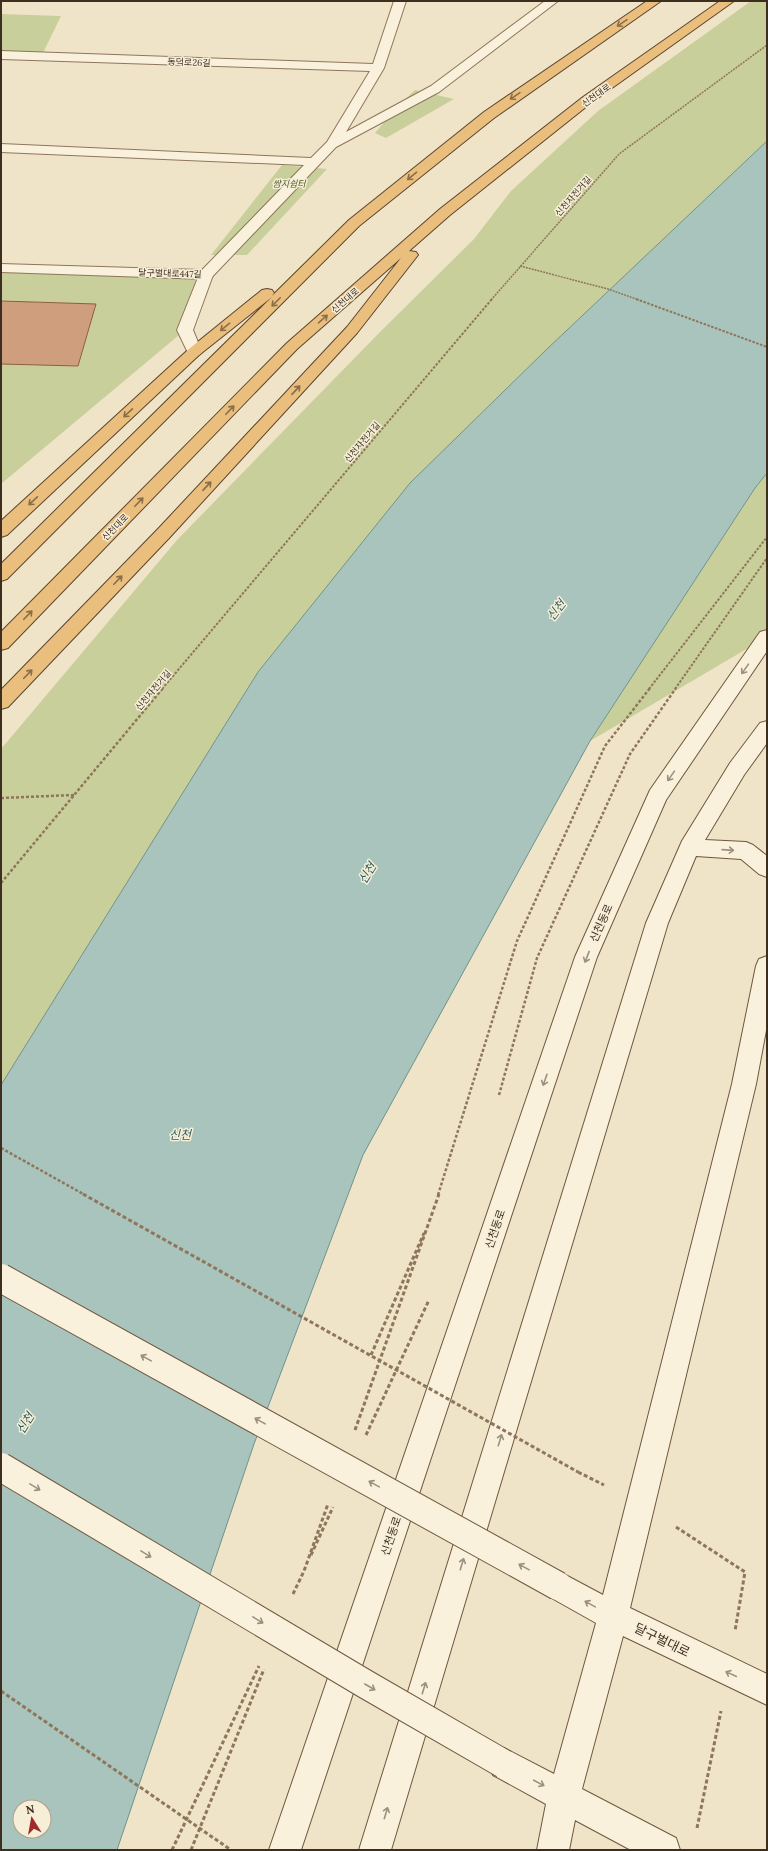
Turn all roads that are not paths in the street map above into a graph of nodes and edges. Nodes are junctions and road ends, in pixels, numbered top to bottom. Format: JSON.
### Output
{"nodes":[{"id":1,"x":400,"y":1,"type":"edge"},
{"id":2,"x":552,"y":1,"type":"edge"},
{"id":3,"x":655,"y":1,"type":"edge"},
{"id":4,"x":728,"y":1,"type":"edge"},
{"id":5,"x":1,"y":56,"type":"edge"},
{"id":6,"x":378,"y":68,"type":"junction"},
{"id":7,"x":332,"y":144,"type":"junction"},
{"id":8,"x":1,"y":148,"type":"edge"},
{"id":9,"x":316,"y":162,"type":"junction"},
{"id":10,"x":445,"y":212,"type":"junction"},
{"id":11,"x":354,"y":223,"type":"junction"},
{"id":12,"x":1,"y":268,"type":"edge"},
{"id":13,"x":206,"y":275,"type":"junction"},
{"id":14,"x":194,"y":352,"type":"junction"},
{"id":15,"x":1,"y":531,"type":"edge"},
{"id":16,"x":1,"y":575,"type":"edge"},
{"id":17,"x":767,"y":637,"type":"edge"},
{"id":18,"x":1,"y":643,"type":"edge"},
{"id":19,"x":1,"y":702,"type":"edge"},
{"id":20,"x":767,"y":728,"type":"edge"},
{"id":21,"x":689,"y":847,"type":"junction"},
{"id":22,"x":767,"y":868,"type":"edge"},
{"id":23,"x":767,"y":966,"type":"edge"},
{"id":24,"x":1,"y":1278,"type":"edge"},
{"id":25,"x":1,"y":1467,"type":"edge"},
{"id":26,"x":613,"y":1616,"type":"junction"},
{"id":27,"x":767,"y":1690,"type":"edge"},
{"id":28,"x":564,"y":1796,"type":"junction"},
{"id":29,"x":285,"y":1850,"type":"edge"},
{"id":30,"x":375,"y":1850,"type":"edge"},
{"id":31,"x":553,"y":1850,"type":"edge"},
{"id":32,"x":664,"y":1850,"type":"edge"}],
"edges":[{"from":1,"to":6,"type":"main road","name":"달구벌대로447길"},
{"from":2,"to":7,"type":"main road"},
{"from":3,"to":11,"type":"highway","one_way":true},
{"from":4,"to":10,"type":"highway","name":"신천대로"},
{"from":5,"to":6,"type":"main road","name":"동덕로26길"},
{"from":6,"to":7,"type":"main road","name":"달구벌대로447길"},
{"from":7,"to":9,"type":"main road","name":"달구벌대로447길"},
{"from":8,"to":9,"type":"main road"},
{"from":9,"to":13,"type":"main road","name":"달구벌대로447길"},
{"from":18,"to":10,"type":"highway","name":"신천대로","one_way":true},
{"from":19,"to":10,"type":"highway","one_way":true},
{"from":11,"to":14,"type":"highway","one_way":true},
{"from":11,"to":16,"type":"highway","one_way":true},
{"from":12,"to":13,"type":"main road","name":"달구벌대로447길"},
{"from":13,"to":14,"type":"main road"},
{"from":14,"to":15,"type":"highway","one_way":true},
{"from":17,"to":29,"type":"main road","name":"신천동로","one_way":true},
{"from":20,"to":21,"type":"main road"},
{"from":21,"to":22,"type":"main road","one_way":true},
{"from":30,"to":21,"type":"main road","one_way":true},
{"from":23,"to":26,"type":"main road"},
{"from":26,"to":24,"type":"main road","name":"달구벌대로","one_way":true,"bridge":true},
{"from":25,"to":28,"type":"main road","one_way":true,"bridge":true},
{"from":27,"to":26,"type":"main road","name":"달구벌대로","one_way":true},
{"from":26,"to":28,"type":"main road"},
{"from":28,"to":31,"type":"main road"},
{"from":28,"to":32,"type":"main road"}]}
